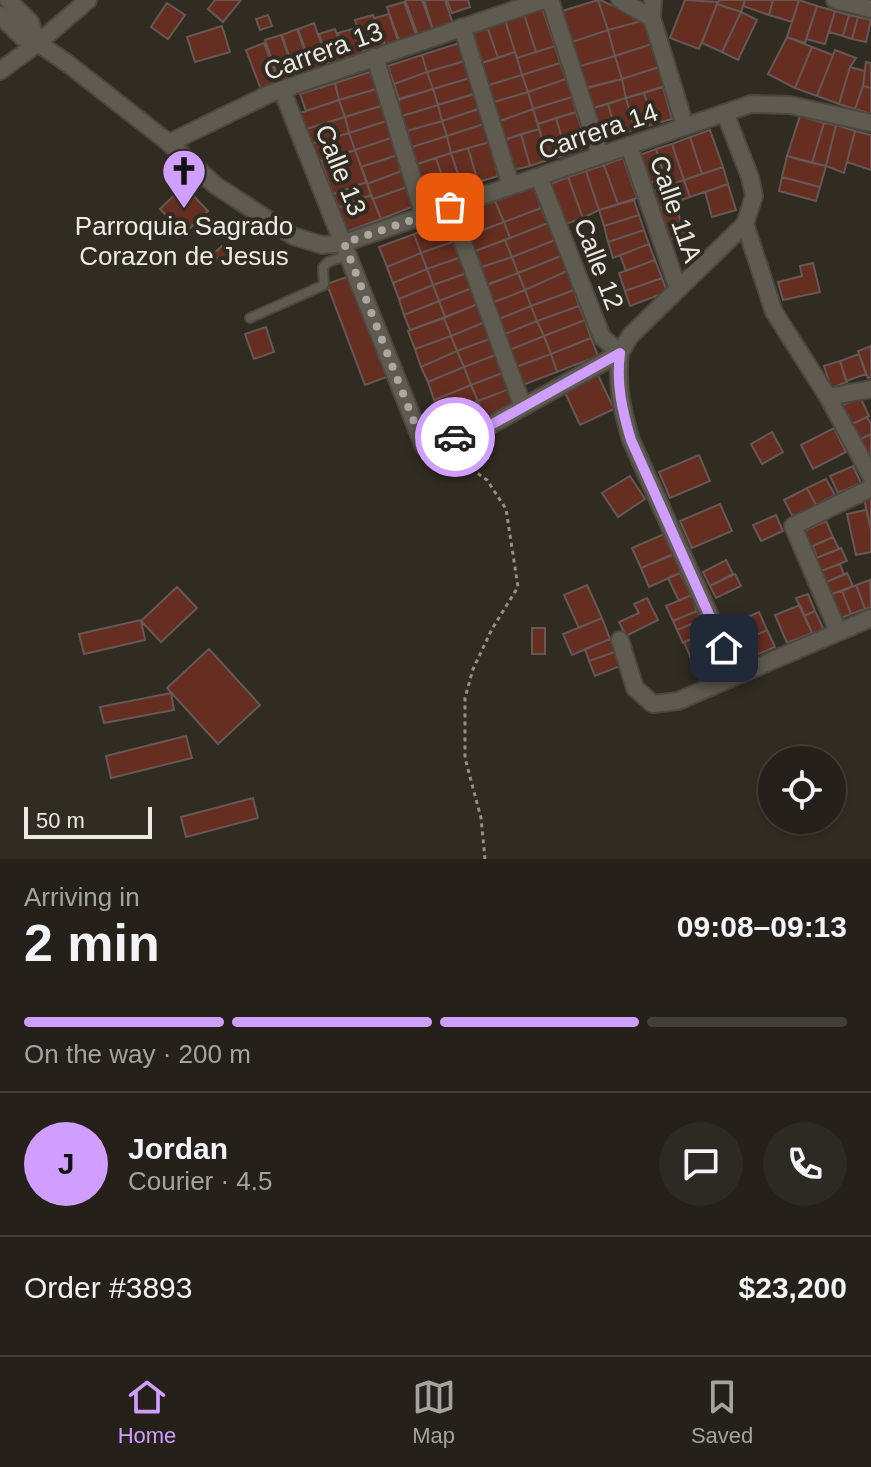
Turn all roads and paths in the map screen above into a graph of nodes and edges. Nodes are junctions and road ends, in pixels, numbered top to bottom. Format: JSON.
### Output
{"nodes":[{"id":1,"x":8,"y":0,"type":"edge"},
{"id":2,"x":88,"y":0,"type":"edge"},
{"id":3,"x":543,"y":0,"type":"edge"},
{"id":4,"x":550,"y":0,"type":"edge"},
{"id":5,"x":620,"y":0,"type":"edge"},
{"id":6,"x":653,"y":0,"type":"edge"},
{"id":7,"x":835,"y":0,"type":"edge"},
{"id":8,"x":871,"y":9,"type":"edge"},
{"id":9,"x":0,"y":15,"type":"edge"},
{"id":10,"x":652,"y":18,"type":"junction"},
{"id":11,"x":462,"y":27,"type":"junction"},
{"id":12,"x":38,"y":43,"type":"junction"},
{"id":13,"x":375,"y":57,"type":"junction"},
{"id":14,"x":0,"y":71,"type":"edge"},
{"id":15,"x":282,"y":90,"type":"junction"},
{"id":16,"x":725,"y":113,"type":"junction"},
{"id":17,"x":871,"y":123,"type":"edge"},
{"id":18,"x":685,"y":126,"type":"junction"},
{"id":19,"x":169,"y":143,"type":"junction"},
{"id":20,"x":629,"y":146,"type":"junction"},
{"id":21,"x":600,"y":155,"type":"junction"},
{"id":22,"x":539,"y":177,"type":"junction"},
{"id":23,"x":511,"y":186,"type":"junction"},
{"id":24,"x":450,"y":207,"type":"junction"},
{"id":25,"x":424,"y":216,"type":"junction"},
{"id":26,"x":745,"y":224,"type":"junction"},
{"id":27,"x":347,"y":248,"type":"junction"},
{"id":28,"x":678,"y":289,"type":"junction"},
{"id":29,"x":250,"y":318,"type":"dead end"},
{"id":30,"x":620,"y":353,"type":"junction"},
{"id":31,"x":871,"y":389,"type":"edge"},
{"id":32,"x":828,"y":397,"type":"junction"},
{"id":33,"x":523,"y":407,"type":"junction"},
{"id":34,"x":424,"y":447,"type":"junction"},
{"id":35,"x":871,"y":476,"type":"edge"},
{"id":36,"x":871,"y":488,"type":"edge"},
{"id":37,"x":871,"y":618,"type":"edge"},
{"id":38,"x":838,"y":631,"type":"junction"},
{"id":39,"x":620,"y":640,"type":"dead end"},
{"id":40,"x":736,"y":674,"type":"junction"},
{"id":41,"x":485,"y":859,"type":"edge"}],
"edges":[{"from":1,"to":12,"type":"street"},
{"from":2,"to":12,"type":"street"},
{"from":3,"to":11,"type":"street","name":"Carrera 13"},
{"from":4,"to":21,"type":"street"},
{"from":5,"to":10,"type":"street"},
{"from":6,"to":10,"type":"street"},
{"from":7,"to":8,"type":"street"},
{"from":9,"to":12,"type":"street"},
{"from":10,"to":18,"type":"street"},
{"from":11,"to":13,"type":"street","name":"Carrera 13"},
{"from":11,"to":23,"type":"street"},
{"from":12,"to":14,"type":"street"},
{"from":12,"to":19,"type":"street"},
{"from":13,"to":15,"type":"street","name":"Carrera 13"},
{"from":13,"to":25,"type":"street"},
{"from":15,"to":19,"type":"street","name":"Carrera 13"},
{"from":15,"to":27,"type":"street","name":"Calle 13"},
{"from":16,"to":17,"type":"street","name":"Carrera 14"},
{"from":16,"to":18,"type":"street","name":"Carrera 14"},
{"from":16,"to":26,"type":"street"},
{"from":18,"to":20,"type":"street","name":"Carrera 14"},
{"from":19,"to":27,"type":"street"},
{"from":20,"to":21,"type":"street","name":"Carrera 14"},
{"from":20,"to":28,"type":"street","name":"Calle 11A"},
{"from":21,"to":22,"type":"street","name":"Carrera 14"},
{"from":22,"to":23,"type":"street","name":"Carrera 14"},
{"from":22,"to":30,"type":"street","name":"Calle 12"},
{"from":23,"to":24,"type":"street","name":"Carrera 14"},
{"from":24,"to":25,"type":"street","name":"Carrera 14"},
{"from":24,"to":33,"type":"street"},
{"from":25,"to":27,"type":"street","name":"Carrera 14"},
{"from":26,"to":28,"type":"street"},
{"from":26,"to":32,"type":"street"},
{"from":27,"to":29,"type":"lane"},
{"from":27,"to":34,"type":"street","name":"Calle 13"},
{"from":28,"to":30,"type":"street"},
{"from":30,"to":33,"type":"street"},
{"from":30,"to":40,"type":"street"},
{"from":31,"to":32,"type":"street"},
{"from":32,"to":35,"type":"street"},
{"from":33,"to":34,"type":"street"},
{"from":34,"to":41,"type":"path"},
{"from":36,"to":38,"type":"street"},
{"from":37,"to":38,"type":"street"},
{"from":38,"to":40,"type":"street"},
{"from":39,"to":40,"type":"street"}]}
